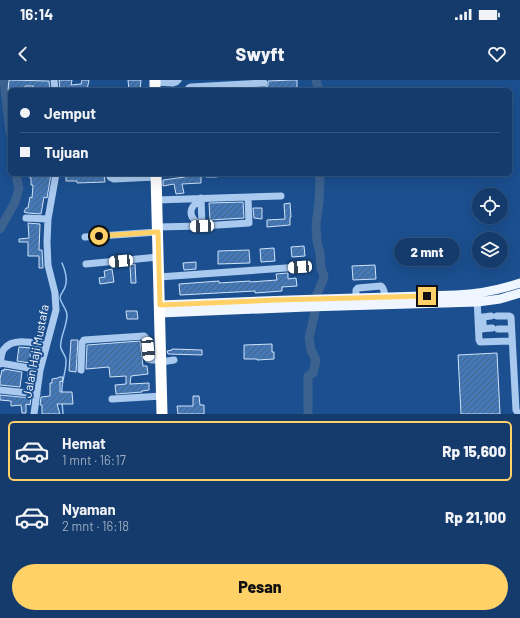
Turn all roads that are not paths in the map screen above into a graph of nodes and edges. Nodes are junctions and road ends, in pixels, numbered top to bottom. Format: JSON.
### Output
{"nodes":[{"id":1,"x":178,"y":80,"type":"edge"},
{"id":2,"x":264,"y":83,"type":"dead end"},
{"id":3,"x":155,"y":84,"type":"edge"},
{"id":4,"x":189,"y":88,"type":"edge"},
{"id":5,"x":56,"y":176,"type":"edge"},
{"id":6,"x":110,"y":176,"type":"edge"},
{"id":7,"x":156,"y":176,"type":"edge"},
{"id":8,"x":281,"y":196,"type":"dead end"},
{"id":9,"x":248,"y":197,"type":"junction"},
{"id":10,"x":157,"y":200,"type":"junction"},
{"id":11,"x":201,"y":200,"type":"junction"},
{"id":12,"x":26,"y":218,"type":"dead end"},
{"id":13,"x":48,"y":219,"type":"junction"},
{"id":14,"x":202,"y":225,"type":"junction"},
{"id":15,"x":157,"y":230,"type":"junction"},
{"id":16,"x":84,"y":237,"type":"dead end"},
{"id":17,"x":158,"y":257,"type":"junction"},
{"id":18,"x":86,"y":264,"type":"dead end"},
{"id":19,"x":300,"y":267,"type":"dead end"},
{"id":20,"x":159,"y":277,"type":"junction"},
{"id":21,"x":520,"y":283,"type":"edge"},
{"id":22,"x":520,"y":293,"type":"edge"},
{"id":23,"x":478,"y":298,"type":"junction"},
{"id":24,"x":327,"y":303,"type":"junction"},
{"id":25,"x":160,"y":309,"type":"junction"},
{"id":26,"x":481,"y":329,"type":"junction"},
{"id":27,"x":512,"y":329,"type":"junction"},
{"id":28,"x":512,"y":341,"type":"junction"},
{"id":29,"x":46,"y":345,"type":"junction"},
{"id":30,"x":174,"y":360,"type":"dead end"},
{"id":31,"x":161,"y":361,"type":"junction"},
{"id":32,"x":0,"y":364,"type":"edge"},
{"id":33,"x":40,"y":370,"type":"junction"},
{"id":34,"x":81,"y":370,"type":"dead end"},
{"id":35,"x":0,"y":390,"type":"edge"},
{"id":36,"x":37,"y":394,"type":"junction"},
{"id":37,"x":162,"y":396,"type":"junction"},
{"id":38,"x":112,"y":399,"type":"dead end"},
{"id":39,"x":34,"y":414,"type":"edge"},
{"id":40,"x":162,"y":414,"type":"edge"},
{"id":41,"x":519,"y":414,"type":"edge"}],
"edges":[{"from":1,"to":3,"type":"street"},
{"from":2,"to":4,"type":"street"},
{"from":5,"to":13,"type":"street","name":"Jalan Haji Mustafa"},
{"from":6,"to":7,"type":"street"},
{"from":7,"to":10,"type":"highway"},
{"from":8,"to":9,"type":"street"},
{"from":9,"to":11,"type":"street"},
{"from":9,"to":14,"type":"street"},
{"from":10,"to":11,"type":"street"},
{"from":10,"to":15,"type":"highway"},
{"from":11,"to":14,"type":"street"},
{"from":11,"to":14,"type":"street"},
{"from":12,"to":13,"type":"street"},
{"from":13,"to":29,"type":"street","name":"Jalan Haji Mustafa"},
{"from":14,"to":15,"type":"street"},
{"from":15,"to":16,"type":"street"},
{"from":15,"to":17,"type":"highway"},
{"from":17,"to":18,"type":"street"},
{"from":17,"to":20,"type":"highway"},
{"from":19,"to":20,"type":"street"},
{"from":20,"to":25,"type":"highway"},
{"from":21,"to":23,"type":"main road"},
{"from":22,"to":23,"type":"main road"},
{"from":23,"to":24,"type":"main road"},
{"from":23,"to":24,"type":"main road"},
{"from":23,"to":26,"type":"street"},
{"from":24,"to":25,"type":"main road"},
{"from":25,"to":31,"type":"highway"},
{"from":26,"to":27,"type":"street"},
{"from":26,"to":27,"type":"street"},
{"from":26,"to":28,"type":"street"},
{"from":27,"to":28,"type":"street"},
{"from":28,"to":41,"type":"street"},
{"from":29,"to":32,"type":"street"},
{"from":29,"to":33,"type":"street","name":"Jalan Haji Mustafa"},
{"from":30,"to":31,"type":"street"},
{"from":31,"to":34,"type":"street"},
{"from":31,"to":37,"type":"highway"},
{"from":32,"to":33,"type":"street"},
{"from":33,"to":36,"type":"street","name":"Jalan Haji Mustafa"},
{"from":35,"to":36,"type":"street"},
{"from":36,"to":39,"type":"street","name":"Jalan Haji Mustafa"},
{"from":37,"to":38,"type":"street"},
{"from":37,"to":40,"type":"highway"}]}
